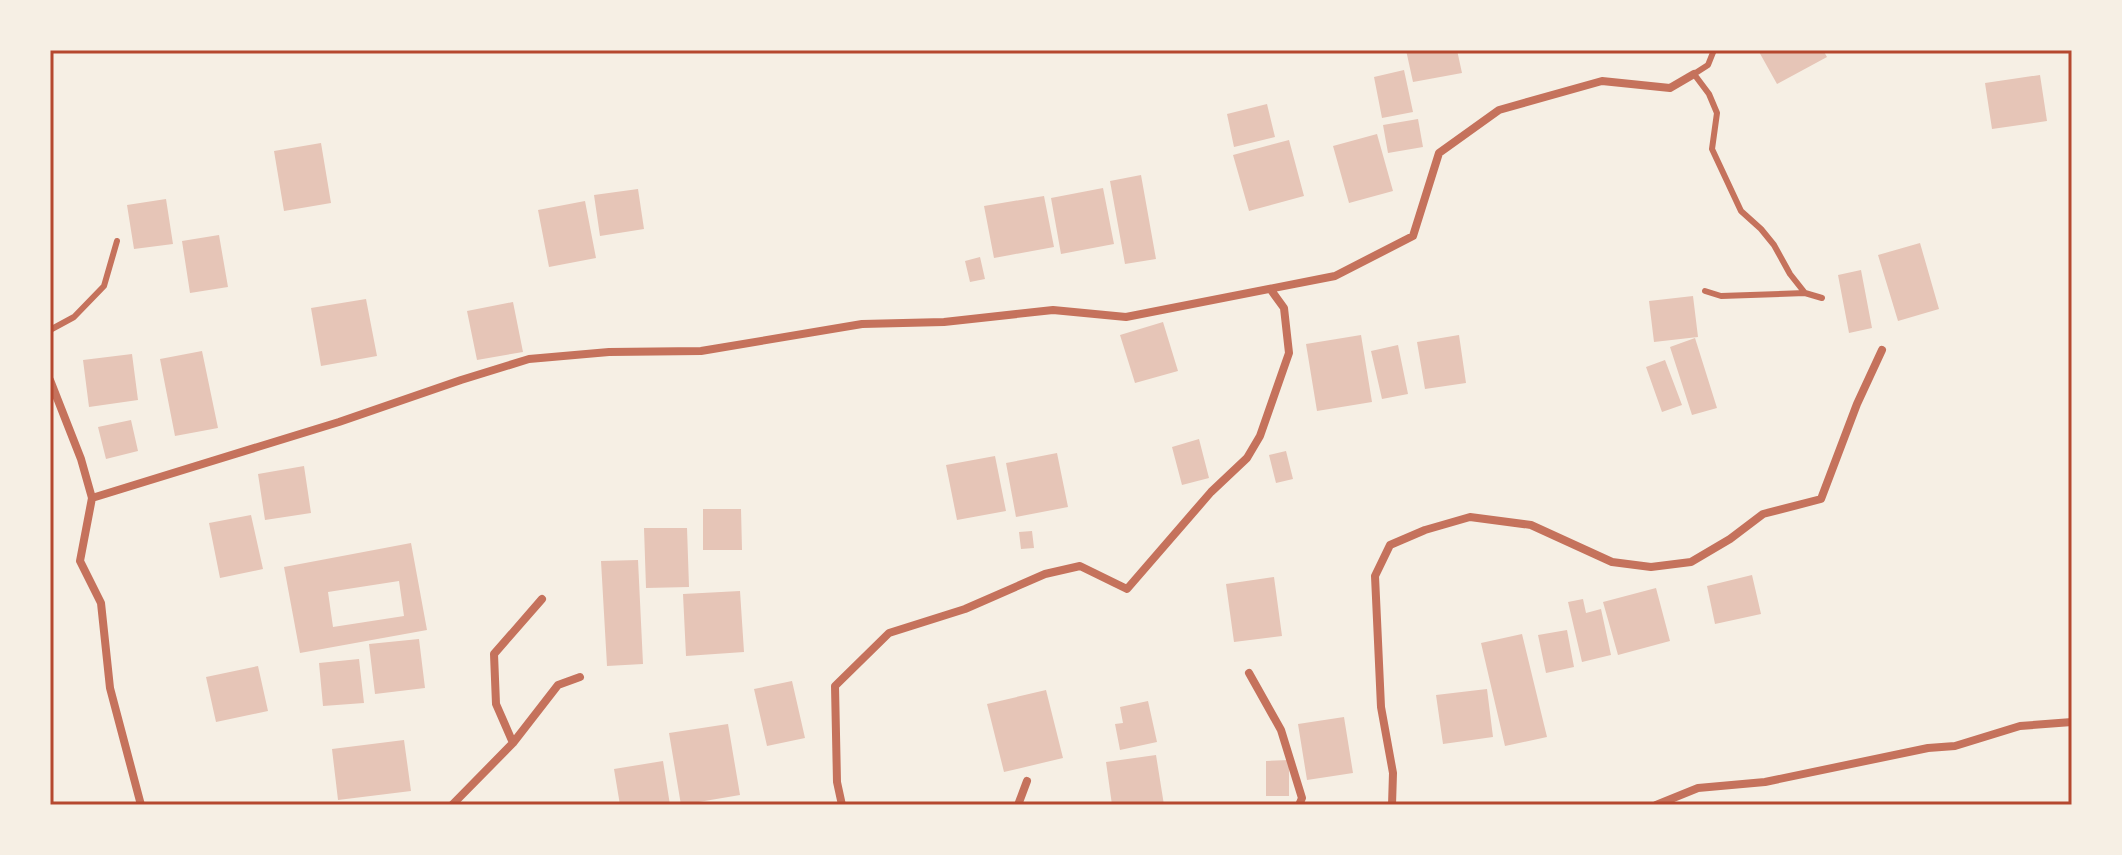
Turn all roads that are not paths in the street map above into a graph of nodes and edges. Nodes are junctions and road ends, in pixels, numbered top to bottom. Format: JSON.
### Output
{"nodes":[{"id":1,"x":1714,"y":50,"type":"edge"},
{"id":2,"x":1694,"y":74,"type":"junction"},
{"id":3,"x":117,"y":241,"type":"dead end"},
{"id":4,"x":1271,"y":290,"type":"junction"},
{"id":5,"x":1705,"y":291,"type":"dead end"},
{"id":6,"x":1805,"y":293,"type":"junction"},
{"id":7,"x":1822,"y":298,"type":"dead end"},
{"id":8,"x":50,"y":330,"type":"edge"},
{"id":9,"x":1882,"y":350,"type":"dead end"},
{"id":10,"x":50,"y":380,"type":"edge"},
{"id":11,"x":92,"y":498,"type":"junction"},
{"id":12,"x":542,"y":599,"type":"dead end"},
{"id":13,"x":1249,"y":673,"type":"dead end"},
{"id":14,"x":580,"y":677,"type":"dead end"},
{"id":15,"x":2072,"y":722,"type":"edge"},
{"id":16,"x":513,"y":743,"type":"junction"},
{"id":17,"x":1027,"y":781,"type":"dead end"},
{"id":18,"x":141,"y":805,"type":"edge"},
{"id":19,"x":452,"y":805,"type":"edge"},
{"id":20,"x":842,"y":805,"type":"edge"},
{"id":21,"x":1018,"y":805,"type":"edge"},
{"id":22,"x":1299,"y":805,"type":"edge"},
{"id":23,"x":1392,"y":805,"type":"edge"},
{"id":24,"x":1656,"y":805,"type":"edge"}],
"edges":[{"from":1,"to":2,"type":"lane"},
{"from":2,"to":4,"type":"street"},
{"from":2,"to":6,"type":"lane"},
{"from":3,"to":8,"type":"lane"},
{"from":4,"to":11,"type":"street"},
{"from":4,"to":20,"type":"street"},
{"from":5,"to":6,"type":"lane"},
{"from":6,"to":7,"type":"lane"},
{"from":9,"to":23,"type":"street"},
{"from":10,"to":11,"type":"street"},
{"from":11,"to":18,"type":"street"},
{"from":12,"to":16,"type":"street"},
{"from":13,"to":22,"type":"street"},
{"from":14,"to":16,"type":"street"},
{"from":15,"to":24,"type":"street"},
{"from":16,"to":19,"type":"street"},
{"from":17,"to":21,"type":"street"}]}
